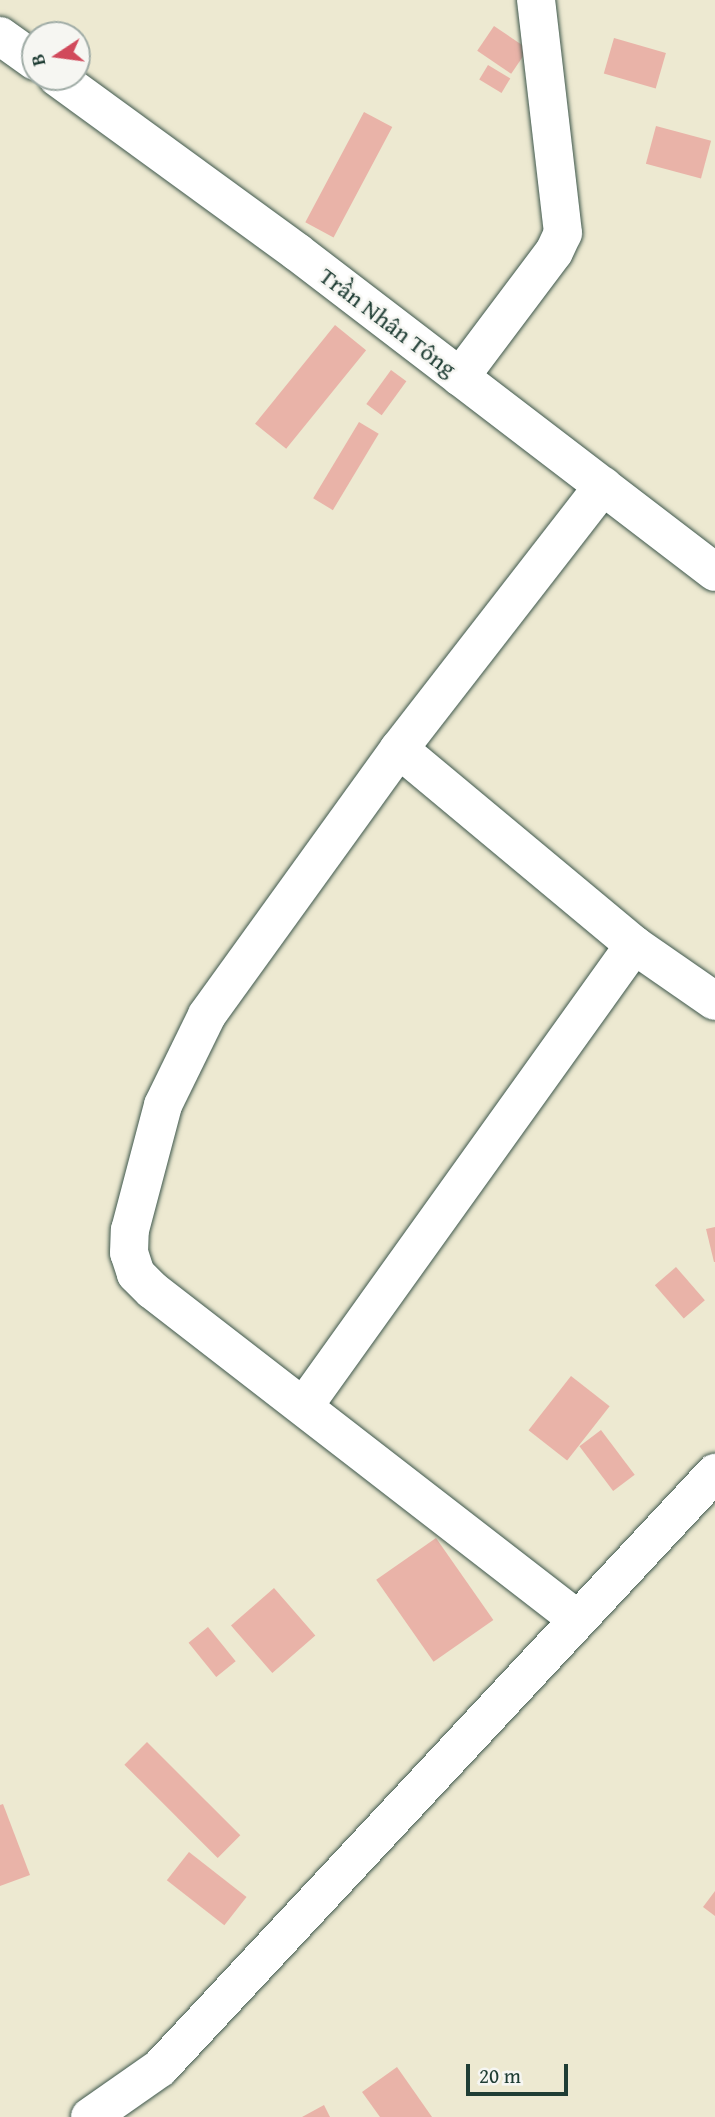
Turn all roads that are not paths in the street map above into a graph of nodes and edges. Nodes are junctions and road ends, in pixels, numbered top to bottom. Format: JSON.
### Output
{"nodes":[{"id":1,"x":536,"y":0,"type":"edge"},
{"id":2,"x":0,"y":36,"type":"edge"},
{"id":3,"x":21,"y":51,"type":"edge"},
{"id":4,"x":76,"y":91,"type":"edge"},
{"id":5,"x":460,"y":377,"type":"junction"},
{"id":6,"x":603,"y":486,"type":"junction"},
{"id":7,"x":715,"y":572,"type":"edge"},
{"id":8,"x":399,"y":749,"type":"junction"},
{"id":9,"x":634,"y":944,"type":"junction"},
{"id":10,"x":715,"y":1001,"type":"edge"},
{"id":11,"x":304,"y":1406,"type":"junction"},
{"id":12,"x":715,"y":1473,"type":"edge"},
{"id":13,"x":577,"y":1619,"type":"junction"},
{"id":14,"x":90,"y":2117,"type":"edge"}],
"edges":[{"from":1,"to":5,"type":"street"},
{"from":2,"to":3,"type":"street"},
{"from":4,"to":5,"type":"street","name":"Trần Nhân Tông"},
{"from":5,"to":6,"type":"street","name":"Trần Nhân Tông"},
{"from":6,"to":7,"type":"street","name":"Trần Nhân Tông"},
{"from":6,"to":8,"type":"street"},
{"from":8,"to":9,"type":"street"},
{"from":8,"to":11,"type":"street"},
{"from":9,"to":10,"type":"street"},
{"from":9,"to":11,"type":"street"},
{"from":11,"to":13,"type":"street"},
{"from":12,"to":13,"type":"street"},
{"from":13,"to":14,"type":"street"}]}
